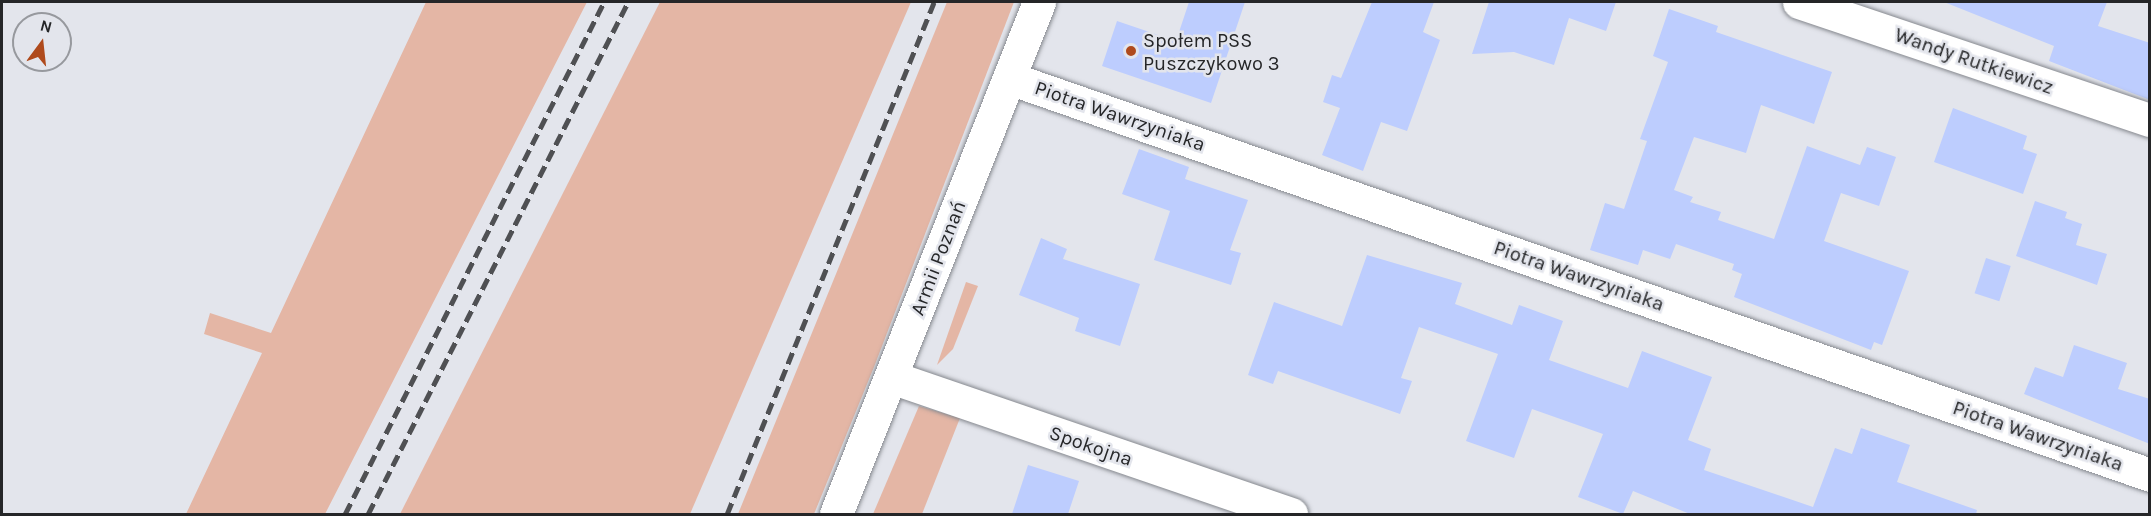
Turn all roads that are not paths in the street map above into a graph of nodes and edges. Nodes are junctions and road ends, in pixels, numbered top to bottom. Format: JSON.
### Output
{"nodes":[{"id":1,"x":1039,"y":2,"type":"edge"},
{"id":2,"x":1799,"y":2,"type":"edge"},
{"id":3,"x":1008,"y":78,"type":"junction"},
{"id":4,"x":2150,"y":120,"type":"edge"},
{"id":5,"x":891,"y":376,"type":"junction"},
{"id":6,"x":2150,"y":475,"type":"edge"},
{"id":7,"x":836,"y":514,"type":"edge"},
{"id":8,"x":1291,"y":514,"type":"edge"}],
"edges":[{"from":1,"to":3,"type":"street","name":"Armii Poznań"},
{"from":2,"to":4,"type":"street","name":"Wandy Rutkiewicz"},
{"from":3,"to":5,"type":"street","name":"Armii Poznań"},
{"from":3,"to":6,"type":"street","name":"Piotra Wawrzyniaka"},
{"from":5,"to":7,"type":"street","name":"Armii Poznań"},
{"from":5,"to":8,"type":"street","name":"Spokojna"}]}
